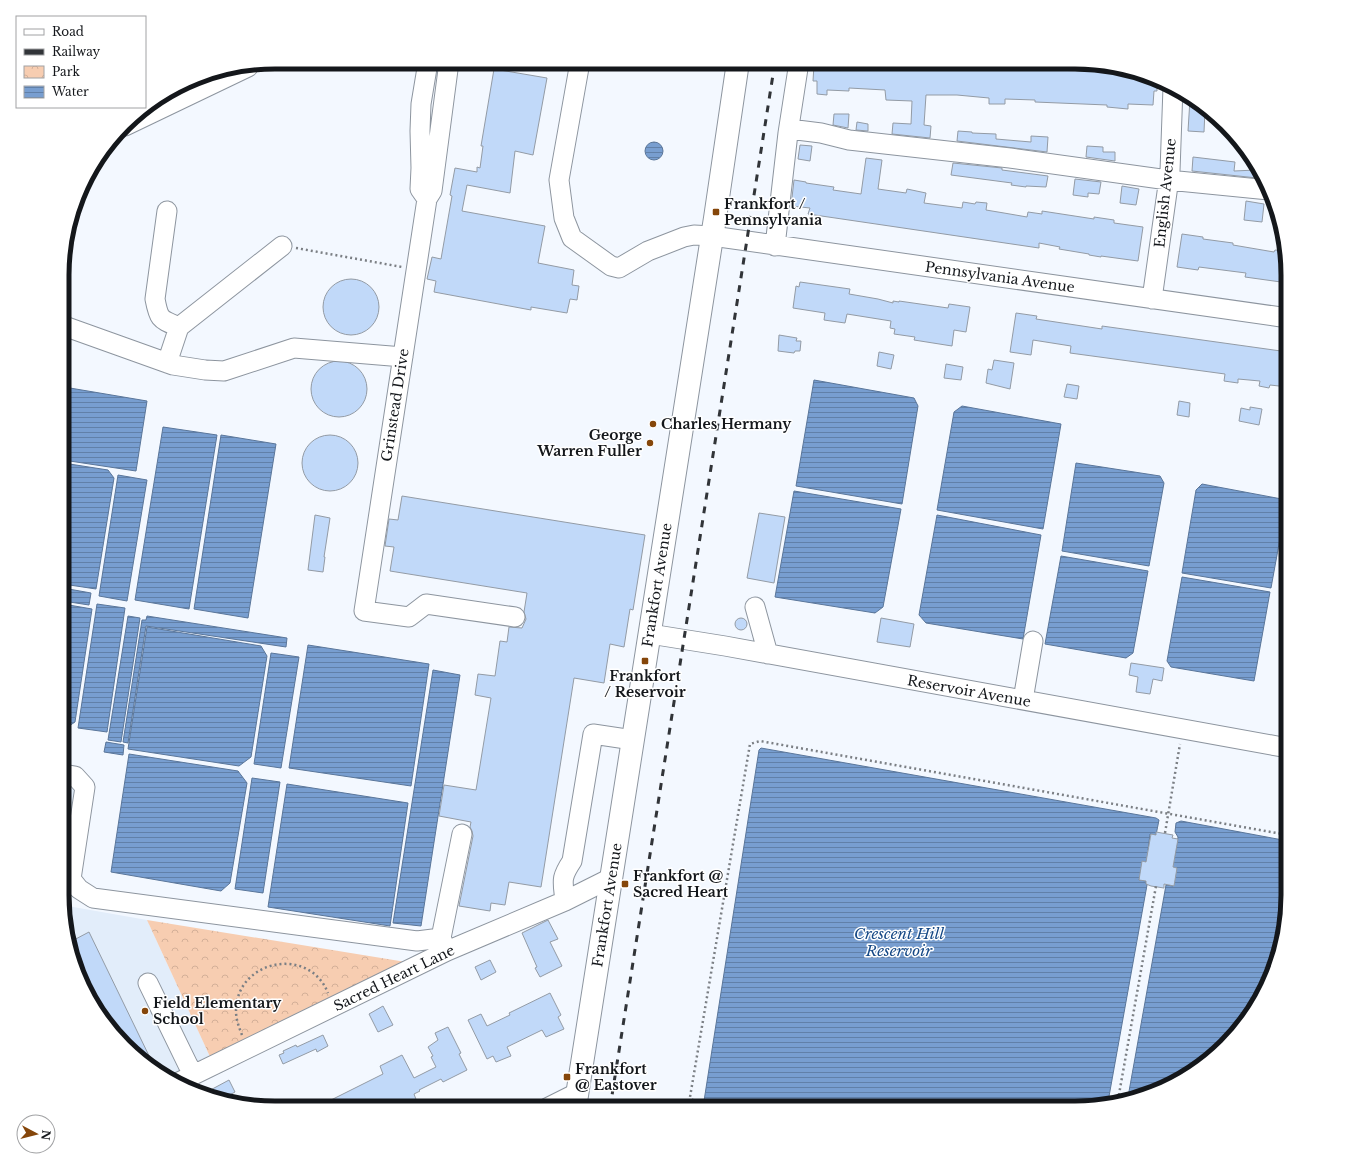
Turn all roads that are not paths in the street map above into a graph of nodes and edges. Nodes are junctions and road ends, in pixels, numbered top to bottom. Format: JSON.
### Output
{"nodes":[{"id":1,"x":427,"y":69,"type":"edge"},
{"id":2,"x":448,"y":69,"type":"edge"},
{"id":3,"x":579,"y":69,"type":"edge"},
{"id":4,"x":737,"y":69,"type":"edge"},
{"id":5,"x":798,"y":69,"type":"edge"},
{"id":6,"x":232,"y":74,"type":"edge"},
{"id":7,"x":1173,"y":94,"type":"edge"},
{"id":8,"x":142,"y":117,"type":"edge"},
{"id":9,"x":789,"y":129,"type":"junction"},
{"id":10,"x":1168,"y":180,"type":"junction"},
{"id":11,"x":1262,"y":189,"type":"edge"},
{"id":12,"x":427,"y":199,"type":"junction"},
{"id":13,"x":167,"y":211,"type":"dead end"},
{"id":14,"x":712,"y":236,"type":"junction"},
{"id":15,"x":282,"y":246,"type":"road end"},
{"id":16,"x":774,"y":246,"type":"junction"},
{"id":17,"x":1152,"y":299,"type":"junction"},
{"id":18,"x":1281,"y":317,"type":"edge"},
{"id":19,"x":179,"y":327,"type":"junction"},
{"id":20,"x":69,"y":328,"type":"edge"},
{"id":21,"x":402,"y":357,"type":"junction"},
{"id":22,"x":167,"y":363,"type":"junction"},
{"id":23,"x":755,"y":607,"type":"dead end"},
{"id":24,"x":515,"y":617,"type":"dead end"},
{"id":25,"x":650,"y":634,"type":"junction"},
{"id":26,"x":1033,"y":641,"type":"dead end"},
{"id":27,"x":768,"y":654,"type":"junction"},
{"id":28,"x":1023,"y":700,"type":"junction"},
{"id":29,"x":633,"y":740,"type":"junction"},
{"id":30,"x":1281,"y":747,"type":"edge"},
{"id":31,"x":69,"y":775,"type":"edge"},
{"id":32,"x":462,"y":834,"type":"dead end"},
{"id":33,"x":612,"y":878,"type":"junction"},
{"id":34,"x":565,"y":901,"type":"junction"},
{"id":35,"x":444,"y":944,"type":"junction"},
{"id":36,"x":148,"y":983,"type":"dead end"},
{"id":37,"x":187,"y":1078,"type":"edge"},
{"id":38,"x":576,"y":1101,"type":"edge"}],
"edges":[{"from":1,"to":12,"type":"street"},
{"from":2,"to":12,"type":"street","name":"Grinstead Drive"},
{"from":3,"to":14,"type":"street","name":"Pennsylvania Avenue"},
{"from":4,"to":14,"type":"main road","name":"Frankfort Avenue"},
{"from":5,"to":9,"type":"street"},
{"from":6,"to":8,"type":"street"},
{"from":7,"to":10,"type":"street","name":"English Avenue"},
{"from":9,"to":10,"type":"street"},
{"from":9,"to":16,"type":"street"},
{"from":10,"to":11,"type":"street"},
{"from":10,"to":17,"type":"street","name":"English Avenue"},
{"from":12,"to":21,"type":"street","name":"Grinstead Drive"},
{"from":13,"to":19,"type":"street"},
{"from":14,"to":16,"type":"street","name":"Pennsylvania Avenue"},
{"from":14,"to":25,"type":"main road","name":"Frankfort Avenue"},
{"from":15,"to":19,"type":"street"},
{"from":16,"to":17,"type":"street","name":"Pennsylvania Avenue"},
{"from":17,"to":18,"type":"street","name":"Pennsylvania Avenue"},
{"from":19,"to":22,"type":"street"},
{"from":20,"to":22,"type":"street"},
{"from":21,"to":22,"type":"street"},
{"from":21,"to":24,"type":"street","name":"Grinstead Drive"},
{"from":23,"to":27,"type":"street"},
{"from":25,"to":27,"type":"street","name":"Reservoir Avenue"},
{"from":25,"to":29,"type":"main road","name":"Frankfort Avenue"},
{"from":26,"to":28,"type":"street"},
{"from":27,"to":28,"type":"street","name":"Reservoir Avenue"},
{"from":28,"to":30,"type":"street","name":"Reservoir Avenue"},
{"from":29,"to":33,"type":"main road","name":"Frankfort Avenue"},
{"from":29,"to":34,"type":"street"},
{"from":31,"to":35,"type":"street"},
{"from":32,"to":35,"type":"street"},
{"from":33,"to":34,"type":"street","name":"Sacred Heart Lane"},
{"from":33,"to":38,"type":"main road","name":"Frankfort Avenue"},
{"from":34,"to":35,"type":"street","name":"Sacred Heart Lane"},
{"from":35,"to":37,"type":"street","name":"Sacred Heart Lane"},
{"from":36,"to":37,"type":"street"}]}
